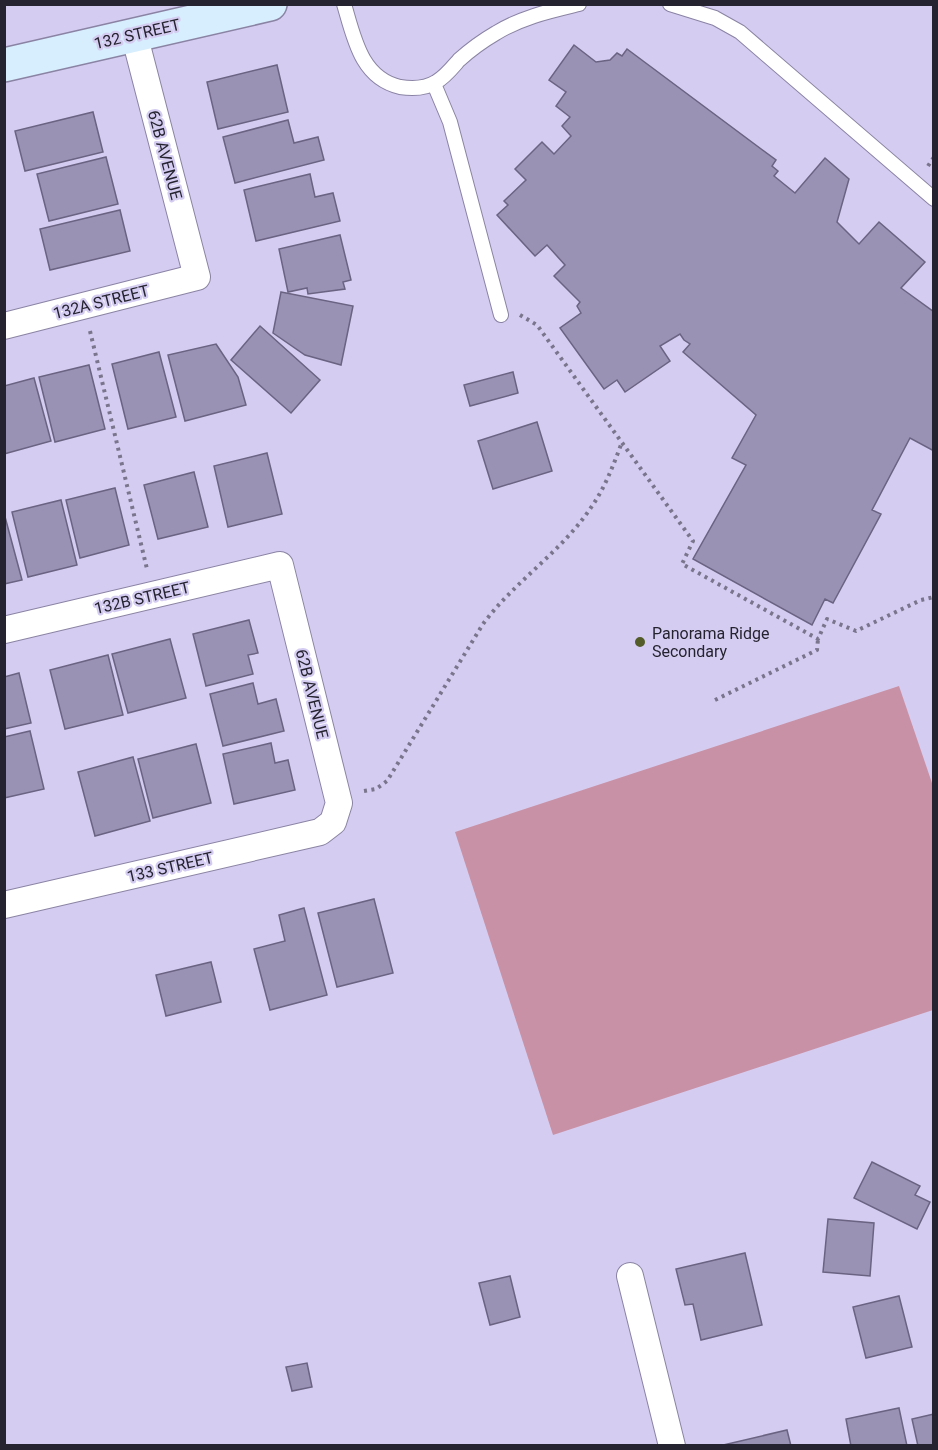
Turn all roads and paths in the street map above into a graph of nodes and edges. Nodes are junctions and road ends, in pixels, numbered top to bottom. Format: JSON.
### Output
{"nodes":[{"id":1,"x":270,"y":4,"type":"edge"},
{"id":2,"x":344,"y":4,"type":"edge"},
{"id":3,"x":579,"y":4,"type":"edge"},
{"id":4,"x":670,"y":4,"type":"edge"},
{"id":5,"x":134,"y":34,"type":"junction"},
{"id":6,"x":4,"y":64,"type":"edge"},
{"id":7,"x":434,"y":84,"type":"junction"},
{"id":8,"x":933,"y":157,"type":"edge"},
{"id":9,"x":928,"y":166,"type":"dead end"},
{"id":10,"x":933,"y":199,"type":"edge"},
{"id":11,"x":197,"y":277,"type":"joint"},
{"id":12,"x":500,"y":309,"type":"joint"},
{"id":13,"x":88,"y":322,"type":"dead end"},
{"id":14,"x":4,"y":326,"type":"edge"},
{"id":15,"x":622,"y":442,"type":"junction"},
{"id":16,"x":280,"y":565,"type":"joint"},
{"id":17,"x":149,"y":576,"type":"dead end"},
{"id":18,"x":933,"y":597,"type":"edge"},
{"id":19,"x":4,"y":630,"type":"edge"},
{"id":20,"x":818,"y":639,"type":"junction"},
{"id":21,"x":715,"y":700,"type":"dead end"},
{"id":22,"x":357,"y":793,"type":"dead end"},
{"id":23,"x":333,"y":822,"type":"joint"},
{"id":24,"x":4,"y":905,"type":"edge"},
{"id":25,"x":630,"y":1276,"type":"dead end"},
{"id":26,"x":672,"y":1446,"type":"edge"}],
"edges":[{"from":1,"to":5,"type":"main road","name":"132 STREET"},
{"from":2,"to":7,"type":"lane"},
{"from":3,"to":7,"type":"lane"},
{"from":4,"to":10,"type":"lane"},
{"from":5,"to":6,"type":"main road","name":"132 STREET"},
{"from":5,"to":11,"type":"street","name":"62B AVENUE"},
{"from":7,"to":12,"type":"lane"},
{"from":8,"to":9,"type":"path"},
{"from":11,"to":14,"type":"street","name":"132A STREET"},
{"from":12,"to":15,"type":"path"},
{"from":13,"to":17,"type":"path"},
{"from":15,"to":20,"type":"path"},
{"from":15,"to":22,"type":"path"},
{"from":16,"to":19,"type":"street","name":"132B STREET"},
{"from":16,"to":23,"type":"street","name":"62B AVENUE"},
{"from":18,"to":20,"type":"path"},
{"from":20,"to":21,"type":"path"},
{"from":23,"to":24,"type":"street","name":"133 STREET"},
{"from":25,"to":26,"type":"street"}]}
